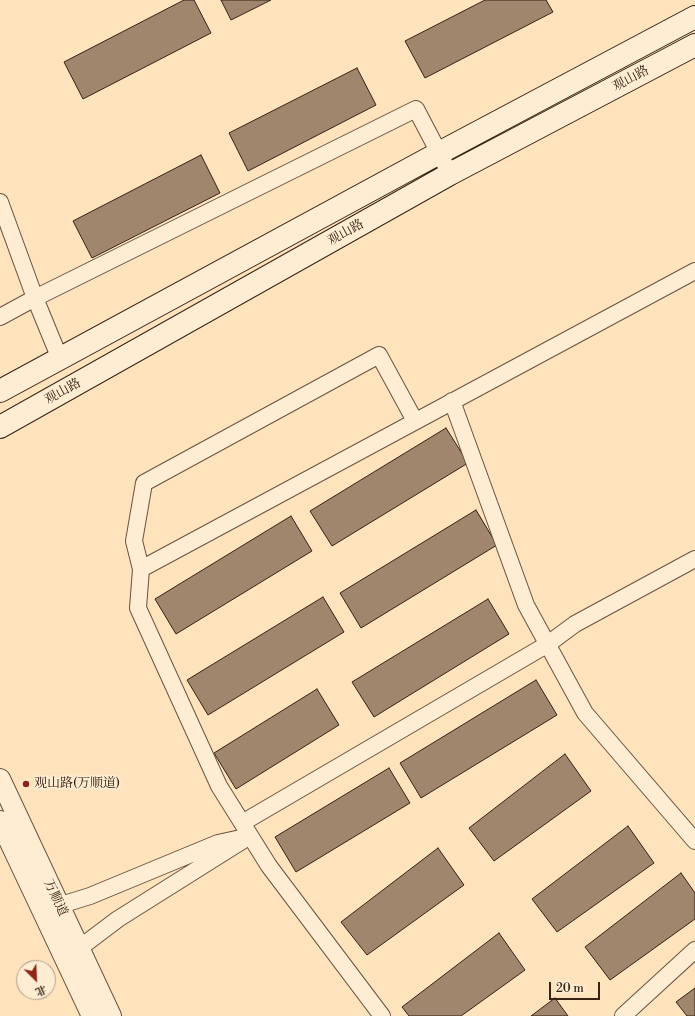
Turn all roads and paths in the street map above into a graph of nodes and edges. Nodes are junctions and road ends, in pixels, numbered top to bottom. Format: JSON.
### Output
{"nodes":[{"id":1,"x":695,"y":17,"type":"edge"},
{"id":2,"x":695,"y":45,"type":"edge"},
{"id":3,"x":439,"y":153,"type":"junction"},
{"id":4,"x":450,"y":174,"type":"junction"},
{"id":5,"x":0,"y":202,"type":"edge"},
{"id":6,"x":695,"y":271,"type":"edge"},
{"id":7,"x":35,"y":298,"type":"junction"},
{"id":8,"x":0,"y":317,"type":"edge"},
{"id":9,"x":60,"y":359,"type":"junction"},
{"id":10,"x":0,"y":391,"type":"edge"},
{"id":11,"x":452,"y":402,"type":"junction"},
{"id":12,"x":415,"y":422,"type":"junction"},
{"id":13,"x":0,"y":427,"type":"edge"},
{"id":14,"x":695,"y":559,"type":"edge"},
{"id":15,"x":141,"y":568,"type":"junction"},
{"id":16,"x":548,"y":644,"type":"junction"},
{"id":17,"x":0,"y":779,"type":"edge"},
{"id":18,"x":0,"y":821,"type":"edge"},
{"id":19,"x":242,"y":823,"type":"junction"},
{"id":20,"x":250,"y":836,"type":"junction"},
{"id":21,"x":695,"y":841,"type":"edge"},
{"id":22,"x":51,"y":908,"type":"junction"},
{"id":23,"x":695,"y":950,"type":"edge"},
{"id":24,"x":72,"y":954,"type":"junction"},
{"id":25,"x":92,"y":1016,"type":"edge"},
{"id":26,"x":111,"y":1016,"type":"edge"},
{"id":27,"x":382,"y":1016,"type":"edge"},
{"id":28,"x":624,"y":1016,"type":"edge"}],
"edges":[{"from":1,"to":3,"type":"main road","name":"观山路"},
{"from":2,"to":4,"type":"main road","name":"观山路"},
{"from":3,"to":4,"type":"street"},
{"from":3,"to":7,"type":"street"},
{"from":3,"to":9,"type":"main road","name":"观山路"},
{"from":4,"to":13,"type":"main road","name":"观山路"},
{"from":5,"to":7,"type":"street"},
{"from":6,"to":11,"type":"street"},
{"from":7,"to":8,"type":"street"},
{"from":7,"to":9,"type":"street"},
{"from":9,"to":10,"type":"main road","name":"观山路"},
{"from":11,"to":12,"type":"street"},
{"from":11,"to":16,"type":"street"},
{"from":12,"to":15,"type":"street"},
{"from":12,"to":15,"type":"street"},
{"from":14,"to":16,"type":"street"},
{"from":15,"to":19,"type":"street"},
{"from":16,"to":19,"type":"street"},
{"from":16,"to":21,"type":"street"},
{"from":17,"to":22,"type":"street","name":"万顺道"},
{"from":18,"to":22,"type":"street","name":"万顺道"},
{"from":19,"to":20,"type":"street"},
{"from":20,"to":22,"type":"street"},
{"from":20,"to":24,"type":"street"},
{"from":20,"to":27,"type":"street"},
{"from":22,"to":24,"type":"street","name":"万顺道"},
{"from":23,"to":28,"type":"street"},
{"from":24,"to":25,"type":"street","name":"万顺道"},
{"from":24,"to":26,"type":"street","name":"万顺道"}]}
